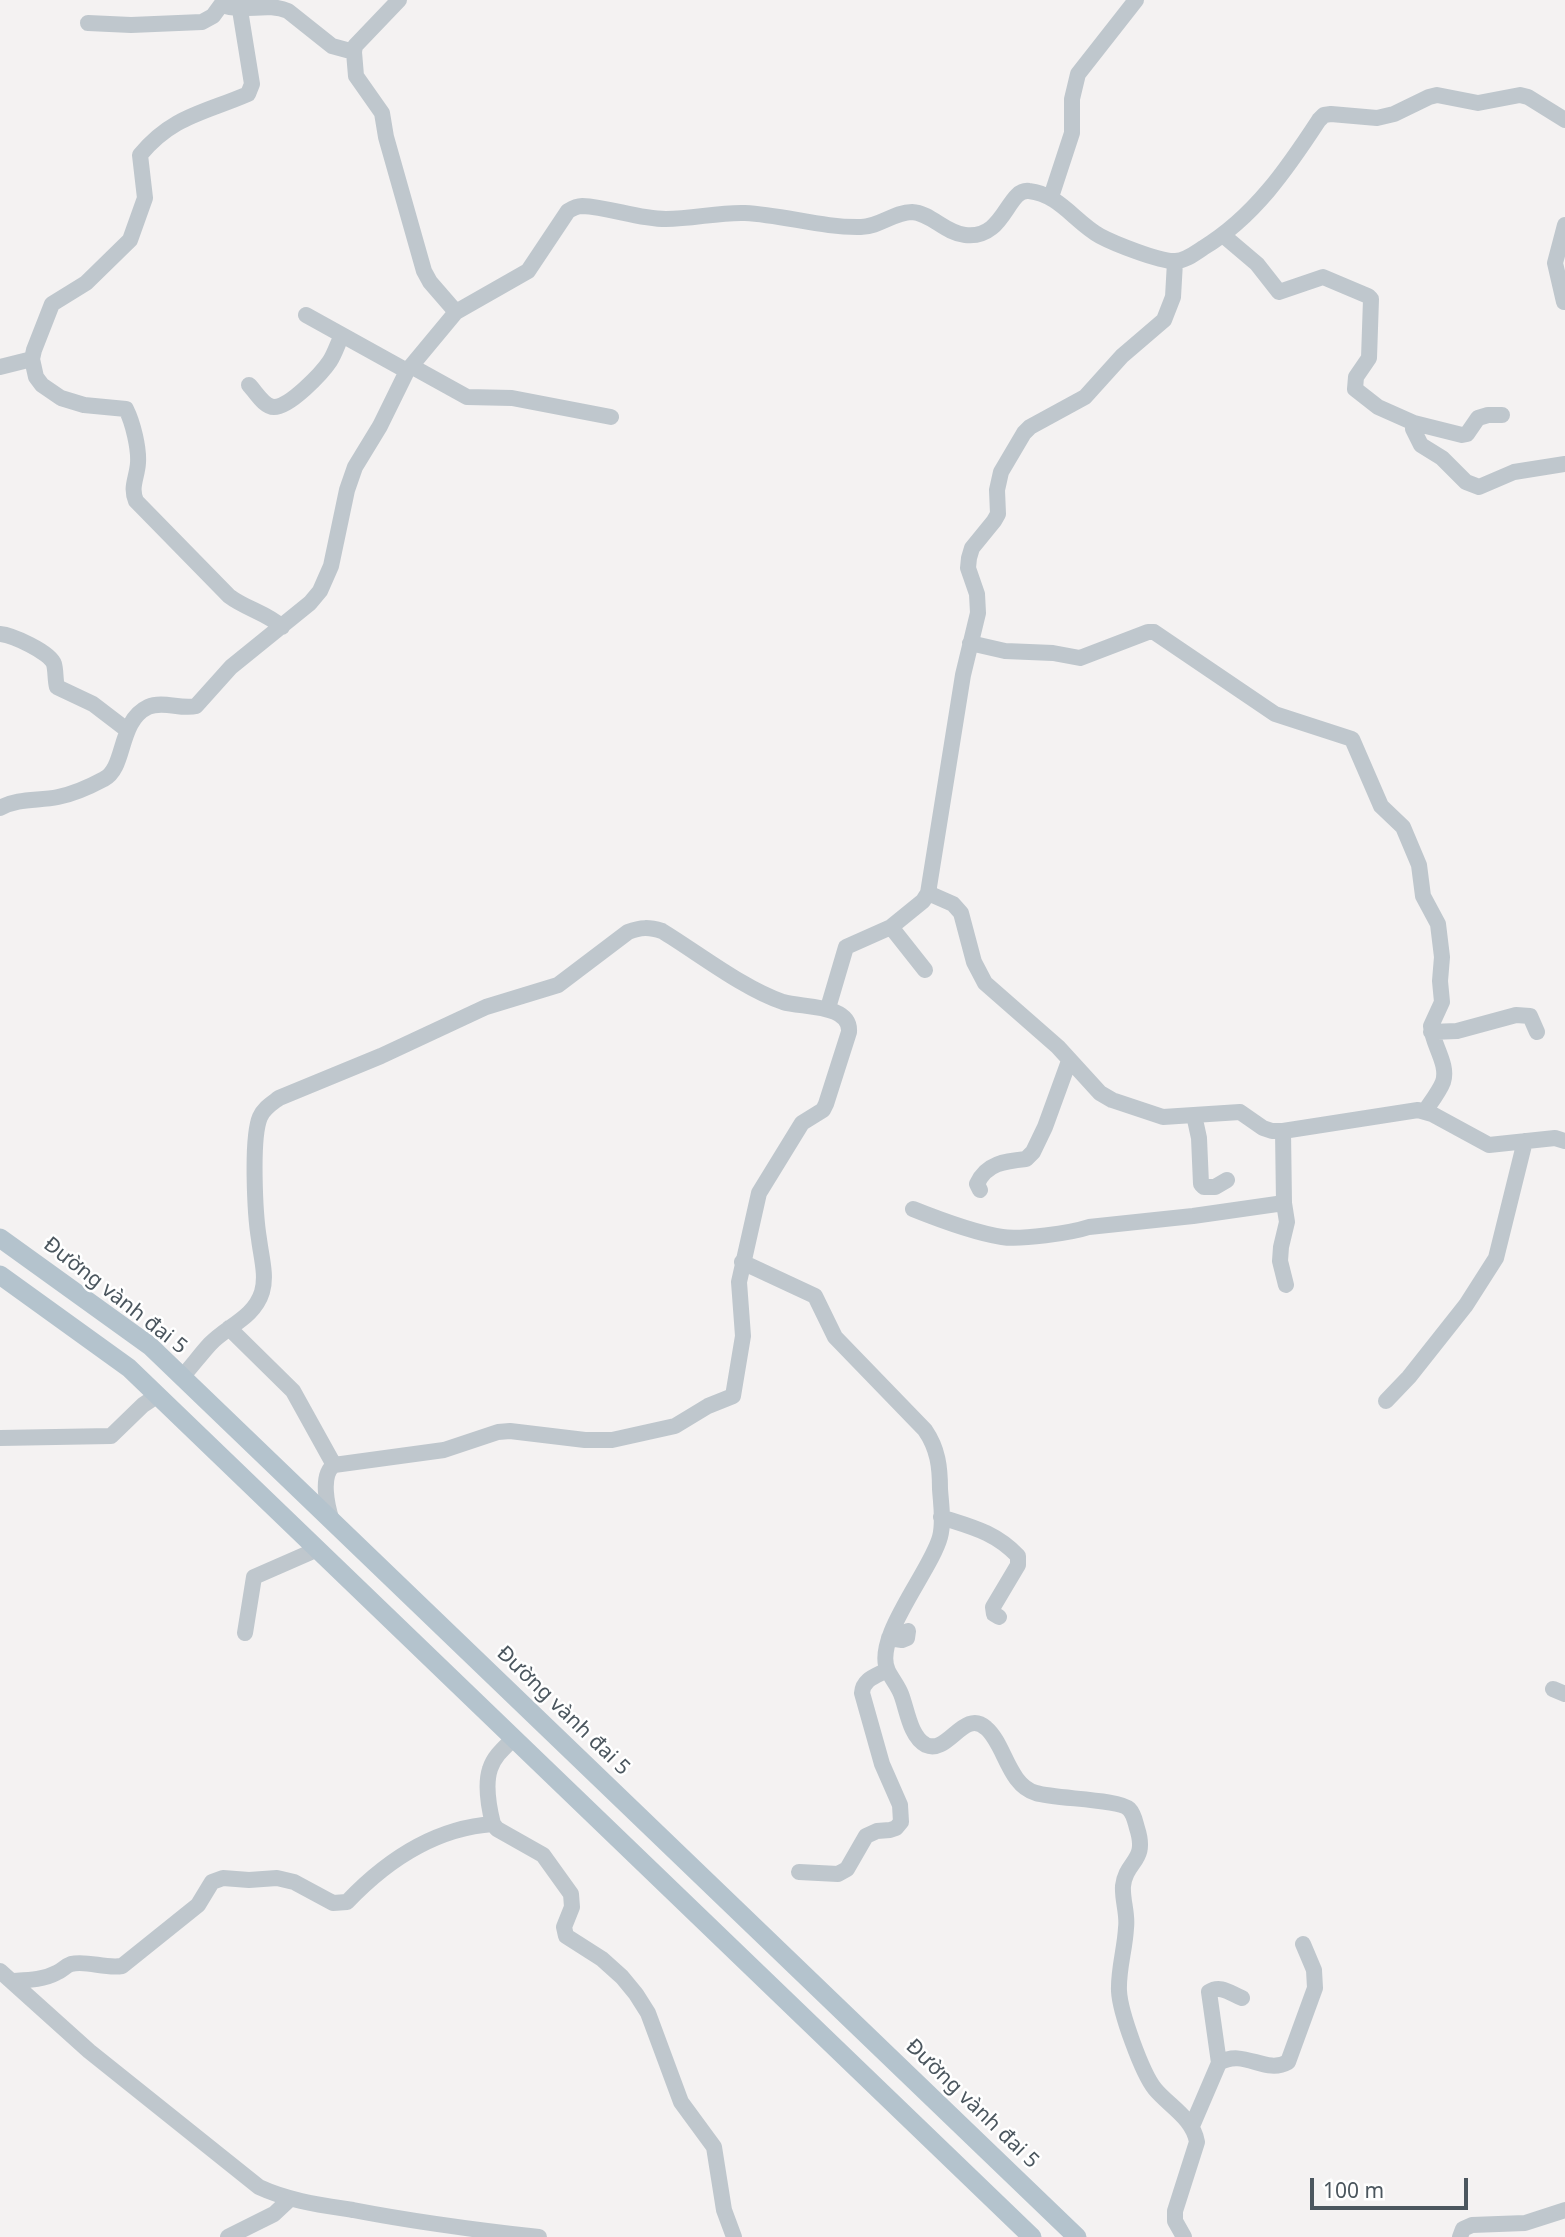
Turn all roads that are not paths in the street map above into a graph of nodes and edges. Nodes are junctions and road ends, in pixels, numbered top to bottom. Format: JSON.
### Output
{"nodes":[{"id":1,"x":399,"y":0,"type":"edge"},
{"id":2,"x":1136,"y":0,"type":"edge"},
{"id":3,"x":240,"y":10,"type":"junction"},
{"id":4,"x":88,"y":23,"type":"dead end"},
{"id":5,"x":354,"y":52,"type":"junction"},
{"id":6,"x":1565,"y":120,"type":"edge"},
{"id":7,"x":1051,"y":197,"type":"junction"},
{"id":8,"x":1565,"y":225,"type":"edge"},
{"id":9,"x":1224,"y":236,"type":"junction"},
{"id":10,"x":1175,"y":262,"type":"junction"},
{"id":11,"x":1564,"y":302,"type":"edge"},
{"id":12,"x":456,"y":312,"type":"junction"},
{"id":13,"x":306,"y":316,"type":"dead end"},
{"id":14,"x":342,"y":335,"type":"junction"},
{"id":15,"x":32,"y":359,"type":"junction"},
{"id":16,"x":0,"y":367,"type":"edge"},
{"id":17,"x":409,"y":368,"type":"junction"},
{"id":18,"x":250,"y":385,"type":"dead end"},
{"id":19,"x":1502,"y":415,"type":"dead end"},
{"id":20,"x":611,"y":417,"type":"dead end"},
{"id":21,"x":1414,"y":424,"type":"junction"},
{"id":22,"x":1565,"y":464,"type":"edge"},
{"id":23,"x":282,"y":627,"type":"junction"},
{"id":24,"x":0,"y":634,"type":"edge"},
{"id":25,"x":970,"y":643,"type":"junction"},
{"id":26,"x":127,"y":730,"type":"junction"},
{"id":27,"x":0,"y":808,"type":"edge"},
{"id":28,"x":928,"y":893,"type":"junction"},
{"id":29,"x":891,"y":928,"type":"junction"},
{"id":30,"x":925,"y":970,"type":"dead end"},
{"id":31,"x":828,"y":1008,"type":"junction"},
{"id":32,"x":1431,"y":1032,"type":"junction"},
{"id":33,"x":1537,"y":1032,"type":"dead end"},
{"id":34,"x":1069,"y":1061,"type":"junction"},
{"id":35,"x":1425,"y":1111,"type":"junction"},
{"id":36,"x":1194,"y":1115,"type":"junction"},
{"id":37,"x":1283,"y":1131,"type":"junction"},
{"id":38,"x":1565,"y":1141,"type":"edge"},
{"id":39,"x":1525,"y":1142,"type":"junction"},
{"id":40,"x":1227,"y":1180,"type":"dead end"},
{"id":41,"x":980,"y":1190,"type":"dead end"},
{"id":42,"x":1284,"y":1203,"type":"junction"},
{"id":43,"x":913,"y":1209,"type":"dead end"},
{"id":44,"x":0,"y":1238,"type":"edge"},
{"id":45,"x":742,"y":1262,"type":"junction"},
{"id":46,"x":0,"y":1275,"type":"edge"},
{"id":47,"x":1286,"y":1285,"type":"dead end"},
{"id":48,"x":229,"y":1328,"type":"junction"},
{"id":49,"x":182,"y":1377,"type":"junction"},
{"id":50,"x":158,"y":1395,"type":"junction"},
{"id":51,"x":1386,"y":1401,"type":"dead end"},
{"id":52,"x":0,"y":1438,"type":"edge"},
{"id":53,"x":334,"y":1465,"type":"junction"},
{"id":54,"x":941,"y":1517,"type":"junction"},
{"id":55,"x":332,"y":1521,"type":"junction"},
{"id":56,"x":318,"y":1549,"type":"junction"},
{"id":57,"x":999,"y":1617,"type":"dead end"},
{"id":58,"x":908,"y":1631,"type":"dead end"},
{"id":59,"x":245,"y":1633,"type":"dead end"},
{"id":60,"x":889,"y":1638,"type":"junction"},
{"id":61,"x":887,"y":1670,"type":"junction"},
{"id":62,"x":514,"y":1738,"type":"junction"},
{"id":63,"x":493,"y":1824,"type":"junction"},
{"id":64,"x":799,"y":1872,"type":"dead end"},
{"id":65,"x":1303,"y":1944,"type":"dead end"},
{"id":66,"x":6,"y":1976,"type":"edge"},
{"id":67,"x":1242,"y":1998,"type":"dead end"},
{"id":68,"x":1219,"y":2063,"type":"junction"},
{"id":69,"x":1192,"y":2126,"type":"junction"},
{"id":70,"x":290,"y":2199,"type":"junction"},
{"id":71,"x":1565,"y":2210,"type":"edge"},
{"id":72,"x":438,"y":2231,"type":"edge"},
{"id":73,"x":228,"y":2237,"type":"edge"},
{"id":74,"x":539,"y":2237,"type":"edge"},
{"id":75,"x":734,"y":2237,"type":"edge"},
{"id":76,"x":1032,"y":2237,"type":"edge"},
{"id":77,"x":1077,"y":2237,"type":"edge"},
{"id":78,"x":1184,"y":2237,"type":"edge"},
{"id":79,"x":1460,"y":2237,"type":"edge"}],
"edges":[{"from":1,"to":5,"type":"street"},
{"from":2,"to":7,"type":"street"},
{"from":3,"to":4,"type":"street"},
{"from":3,"to":5,"type":"street"},
{"from":3,"to":15,"type":"street"},
{"from":5,"to":12,"type":"street"},
{"from":6,"to":9,"type":"street"},
{"from":7,"to":10,"type":"street"},
{"from":7,"to":12,"type":"street"},
{"from":8,"to":11,"type":"street"},
{"from":9,"to":10,"type":"street"},
{"from":9,"to":21,"type":"street"},
{"from":10,"to":25,"type":"street"},
{"from":12,"to":17,"type":"street"},
{"from":13,"to":14,"type":"street"},
{"from":14,"to":17,"type":"street"},
{"from":14,"to":18,"type":"street"},
{"from":15,"to":16,"type":"street"},
{"from":15,"to":23,"type":"street"},
{"from":17,"to":20,"type":"street"},
{"from":17,"to":23,"type":"street"},
{"from":19,"to":21,"type":"street"},
{"from":21,"to":22,"type":"street"},
{"from":23,"to":26,"type":"street"},
{"from":24,"to":26,"type":"street"},
{"from":25,"to":28,"type":"street"},
{"from":25,"to":32,"type":"street"},
{"from":26,"to":27,"type":"street"},
{"from":28,"to":29,"type":"street"},
{"from":28,"to":34,"type":"street"},
{"from":29,"to":30,"type":"street"},
{"from":29,"to":31,"type":"street"},
{"from":31,"to":45,"type":"street"},
{"from":31,"to":48,"type":"street"},
{"from":32,"to":33,"type":"street"},
{"from":32,"to":35,"type":"street"},
{"from":34,"to":36,"type":"street"},
{"from":34,"to":41,"type":"street"},
{"from":35,"to":37,"type":"street"},
{"from":35,"to":39,"type":"street"},
{"from":36,"to":37,"type":"street"},
{"from":36,"to":40,"type":"street"},
{"from":37,"to":42,"type":"street"},
{"from":38,"to":39,"type":"street"},
{"from":39,"to":51,"type":"street"},
{"from":42,"to":43,"type":"street"},
{"from":42,"to":47,"type":"street"},
{"from":44,"to":49,"type":"main road","name":"Đường vành đai 5"},
{"from":45,"to":53,"type":"street"},
{"from":45,"to":54,"type":"street"},
{"from":46,"to":50,"type":"main road"},
{"from":48,"to":49,"type":"street"},
{"from":48,"to":53,"type":"street"},
{"from":49,"to":55,"type":"main road","name":"Đường vành đai 5"},
{"from":50,"to":52,"type":"street"},
{"from":50,"to":56,"type":"main road"},
{"from":53,"to":55,"type":"street"},
{"from":54,"to":57,"type":"street"},
{"from":54,"to":60,"type":"street"},
{"from":55,"to":77,"type":"main road","name":"Đường vành đai 5"},
{"from":56,"to":59,"type":"street"},
{"from":56,"to":62,"type":"main road"},
{"from":58,"to":60,"type":"street"},
{"from":60,"to":61,"type":"street"},
{"from":61,"to":64,"type":"street"},
{"from":61,"to":69,"type":"street"},
{"from":62,"to":63,"type":"street"},
{"from":62,"to":76,"type":"main road"},
{"from":63,"to":66,"type":"street"},
{"from":63,"to":75,"type":"street"},
{"from":65,"to":68,"type":"street"},
{"from":66,"to":70,"type":"street"},
{"from":67,"to":68,"type":"street"},
{"from":68,"to":69,"type":"street"},
{"from":69,"to":78,"type":"street"},
{"from":70,"to":72,"type":"street"},
{"from":70,"to":73,"type":"street"},
{"from":71,"to":79,"type":"street"},
{"from":72,"to":74,"type":"street"}]}
